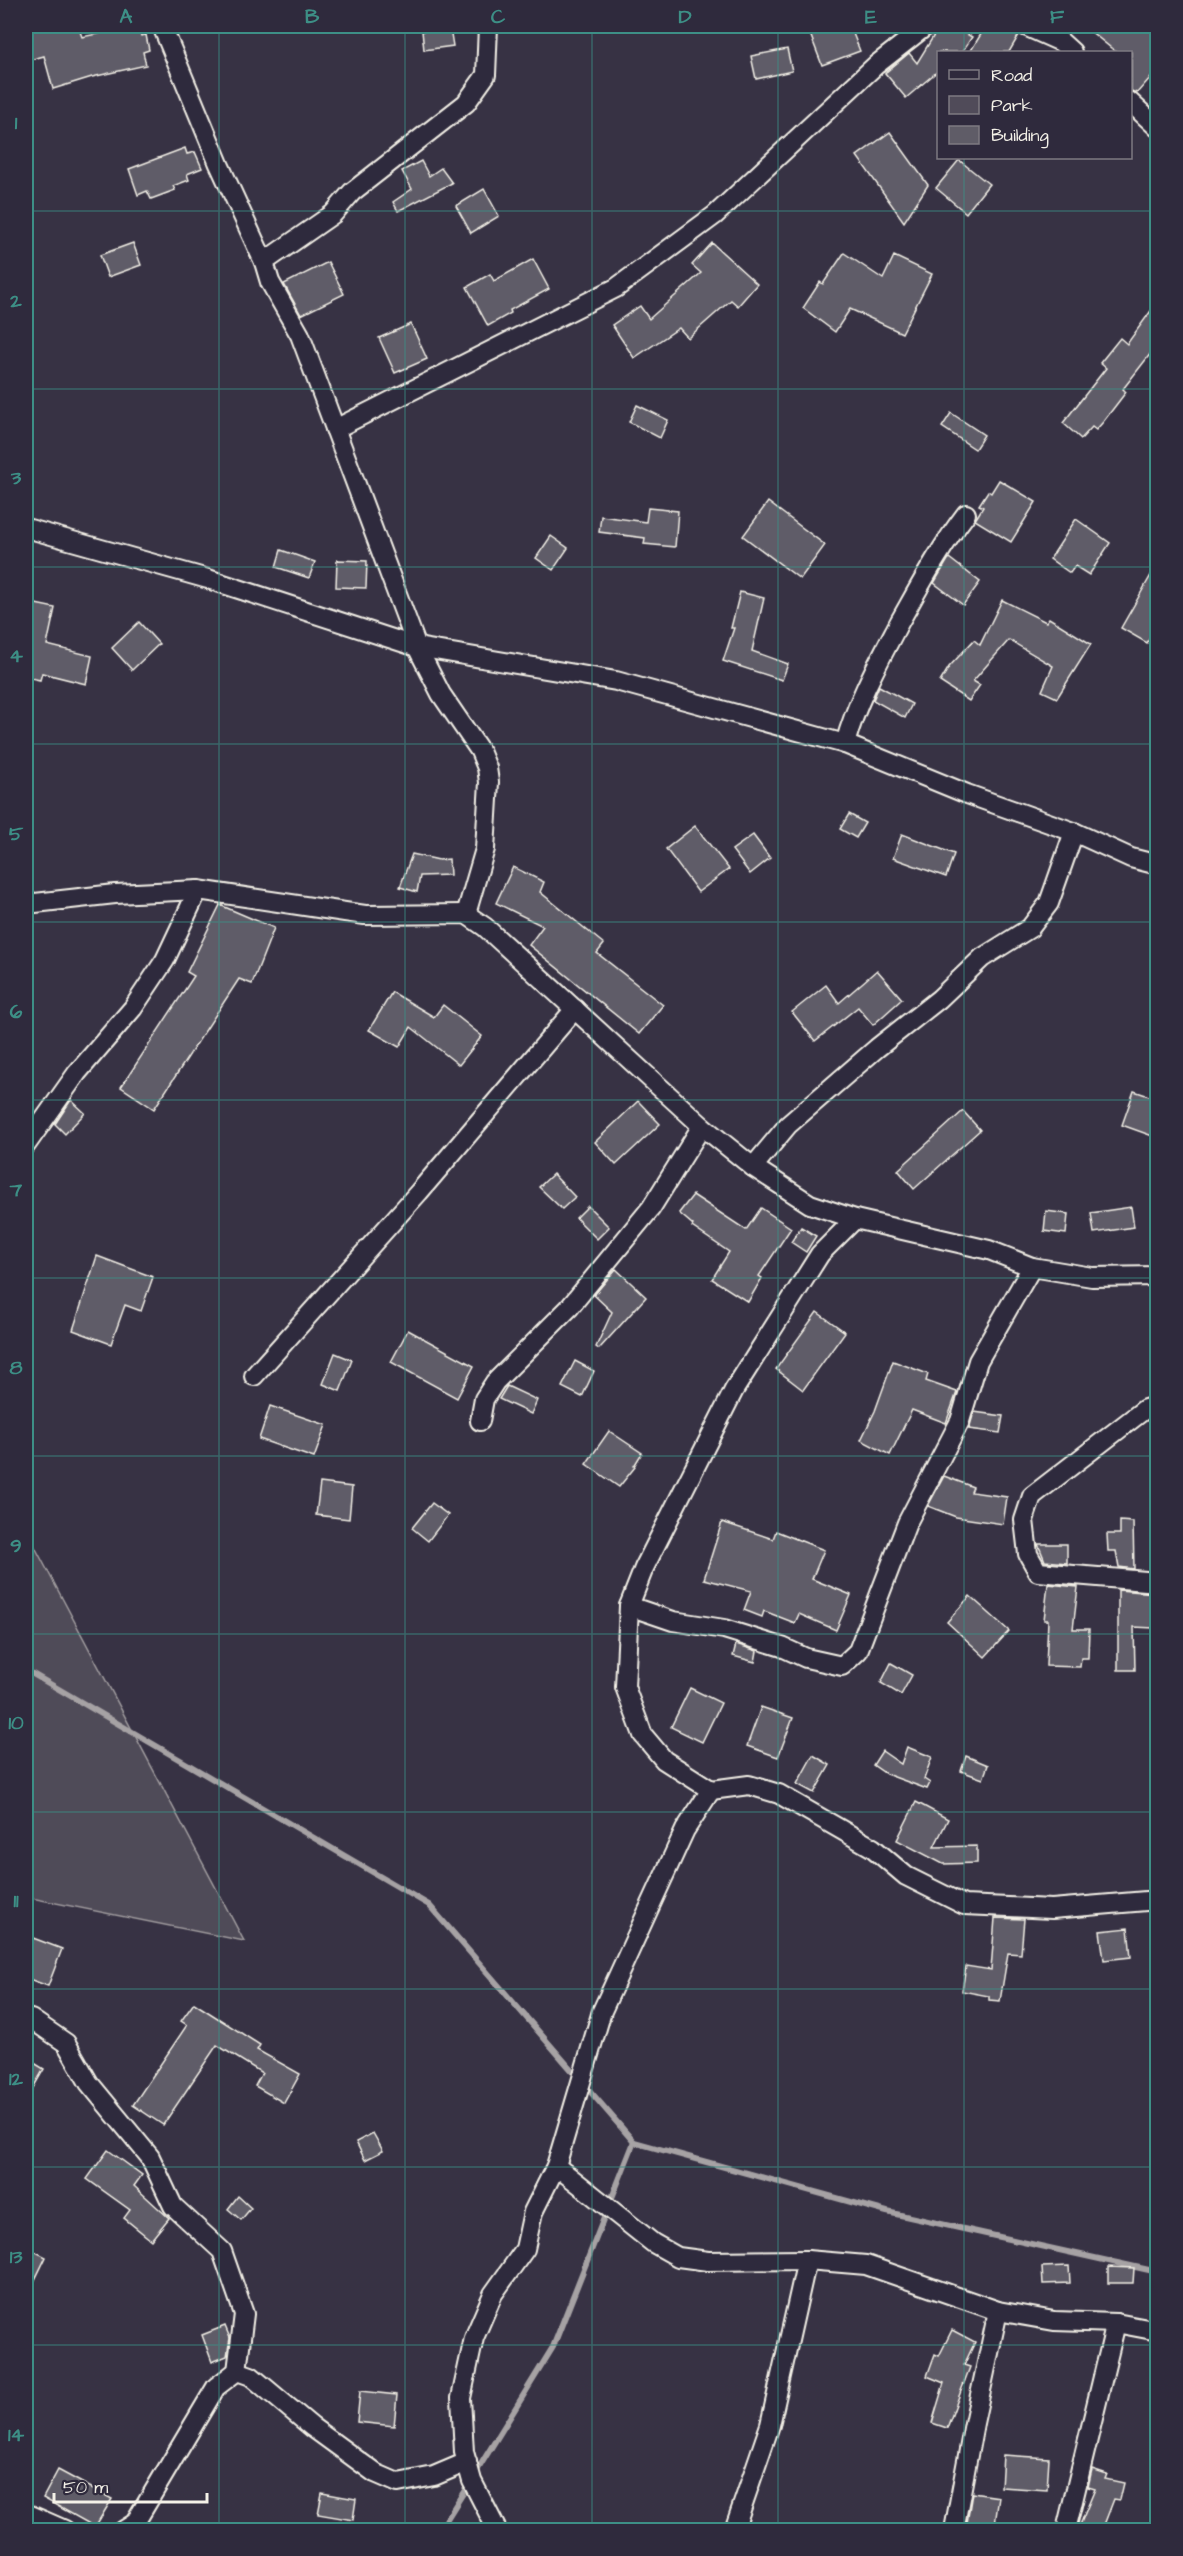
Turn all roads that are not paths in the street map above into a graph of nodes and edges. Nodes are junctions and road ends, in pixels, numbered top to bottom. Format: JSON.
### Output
{"nodes":[{"id":1,"x":162,"y":26,"type":"edge"},
{"id":2,"x":488,"y":26,"type":"edge"},
{"id":3,"x":926,"y":26,"type":"edge"},
{"id":4,"x":1038,"y":28,"type":"edge"},
{"id":5,"x":1071,"y":51,"type":"edge"},
{"id":6,"x":1132,"y":103,"type":"edge"},
{"id":7,"x":1158,"y":128,"type":"edge"},
{"id":8,"x":264,"y":262,"type":"junction"},
{"id":9,"x":335,"y":429,"type":"junction"},
{"id":10,"x":966,"y":514,"type":"dead end"},
{"id":11,"x":26,"y":528,"type":"edge"},
{"id":12,"x":417,"y":647,"type":"junction"},
{"id":13,"x":845,"y":744,"type":"junction"},
{"id":14,"x":1074,"y":832,"type":"junction"},
{"id":15,"x":1158,"y":865,"type":"edge"},
{"id":16,"x":198,"y":890,"type":"junction"},
{"id":17,"x":26,"y":904,"type":"edge"},
{"id":18,"x":466,"y":914,"type":"junction"},
{"id":19,"x":575,"y":1009,"type":"junction"},
{"id":20,"x":702,"y":1126,"type":"junction"},
{"id":21,"x":26,"y":1145,"type":"edge"},
{"id":22,"x":753,"y":1167,"type":"junction"},
{"id":23,"x":855,"y":1219,"type":"junction"},
{"id":24,"x":1032,"y":1267,"type":"junction"},
{"id":25,"x":1158,"y":1276,"type":"edge"},
{"id":26,"x":254,"y":1376,"type":"dead end"},
{"id":27,"x":1158,"y":1405,"type":"edge"},
{"id":28,"x":480,"y":1421,"type":"dead end"},
{"id":29,"x":1158,"y":1581,"type":"edge"},
{"id":30,"x":629,"y":1606,"type":"junction"},
{"id":31,"x":711,"y":1790,"type":"junction"},
{"id":32,"x":1158,"y":1900,"type":"edge"},
{"id":33,"x":26,"y":2018,"type":"edge"},
{"id":34,"x":556,"y":2166,"type":"junction"},
{"id":35,"x":807,"y":2260,"type":"junction"},
{"id":36,"x":998,"y":2310,"type":"junction"},
{"id":37,"x":1116,"y":2323,"type":"junction"},
{"id":38,"x":1158,"y":2331,"type":"edge"},
{"id":39,"x":237,"y":2371,"type":"junction"},
{"id":40,"x":467,"y":2462,"type":"junction"},
{"id":41,"x":26,"y":2513,"type":"edge"},
{"id":42,"x":64,"y":2530,"type":"edge"},
{"id":43,"x":124,"y":2530,"type":"edge"},
{"id":44,"x":497,"y":2530,"type":"edge"},
{"id":45,"x":734,"y":2530,"type":"edge"},
{"id":46,"x":954,"y":2530,"type":"edge"},
{"id":47,"x":1066,"y":2530,"type":"edge"}],
"edges":[{"from":1,"to":8,"type":"street"},
{"from":2,"to":8,"type":"street"},
{"from":3,"to":9,"type":"street"},
{"from":4,"to":5,"type":"street"},
{"from":6,"to":7,"type":"street"},
{"from":8,"to":9,"type":"street"},
{"from":9,"to":12,"type":"street"},
{"from":10,"to":13,"type":"street"},
{"from":11,"to":12,"type":"street"},
{"from":12,"to":13,"type":"street"},
{"from":12,"to":18,"type":"street"},
{"from":13,"to":14,"type":"street"},
{"from":14,"to":15,"type":"street"},
{"from":14,"to":22,"type":"street"},
{"from":16,"to":17,"type":"street"},
{"from":16,"to":18,"type":"street"},
{"from":16,"to":21,"type":"street"},
{"from":18,"to":19,"type":"street"},
{"from":19,"to":20,"type":"street"},
{"from":19,"to":26,"type":"street"},
{"from":20,"to":22,"type":"street"},
{"from":20,"to":28,"type":"street"},
{"from":22,"to":23,"type":"street"},
{"from":23,"to":24,"type":"street"},
{"from":23,"to":30,"type":"street"},
{"from":24,"to":25,"type":"street"},
{"from":24,"to":30,"type":"street"},
{"from":27,"to":29,"type":"street"},
{"from":30,"to":31,"type":"street"},
{"from":31,"to":32,"type":"street"},
{"from":31,"to":34,"type":"street"},
{"from":33,"to":39,"type":"street"},
{"from":34,"to":35,"type":"street"},
{"from":34,"to":40,"type":"street"},
{"from":35,"to":36,"type":"street"},
{"from":35,"to":45,"type":"street"},
{"from":36,"to":37,"type":"street"},
{"from":36,"to":46,"type":"street"},
{"from":37,"to":38,"type":"street"},
{"from":37,"to":47,"type":"street"},
{"from":39,"to":40,"type":"street"},
{"from":39,"to":43,"type":"street"},
{"from":40,"to":44,"type":"street"},
{"from":41,"to":42,"type":"street"}]}
